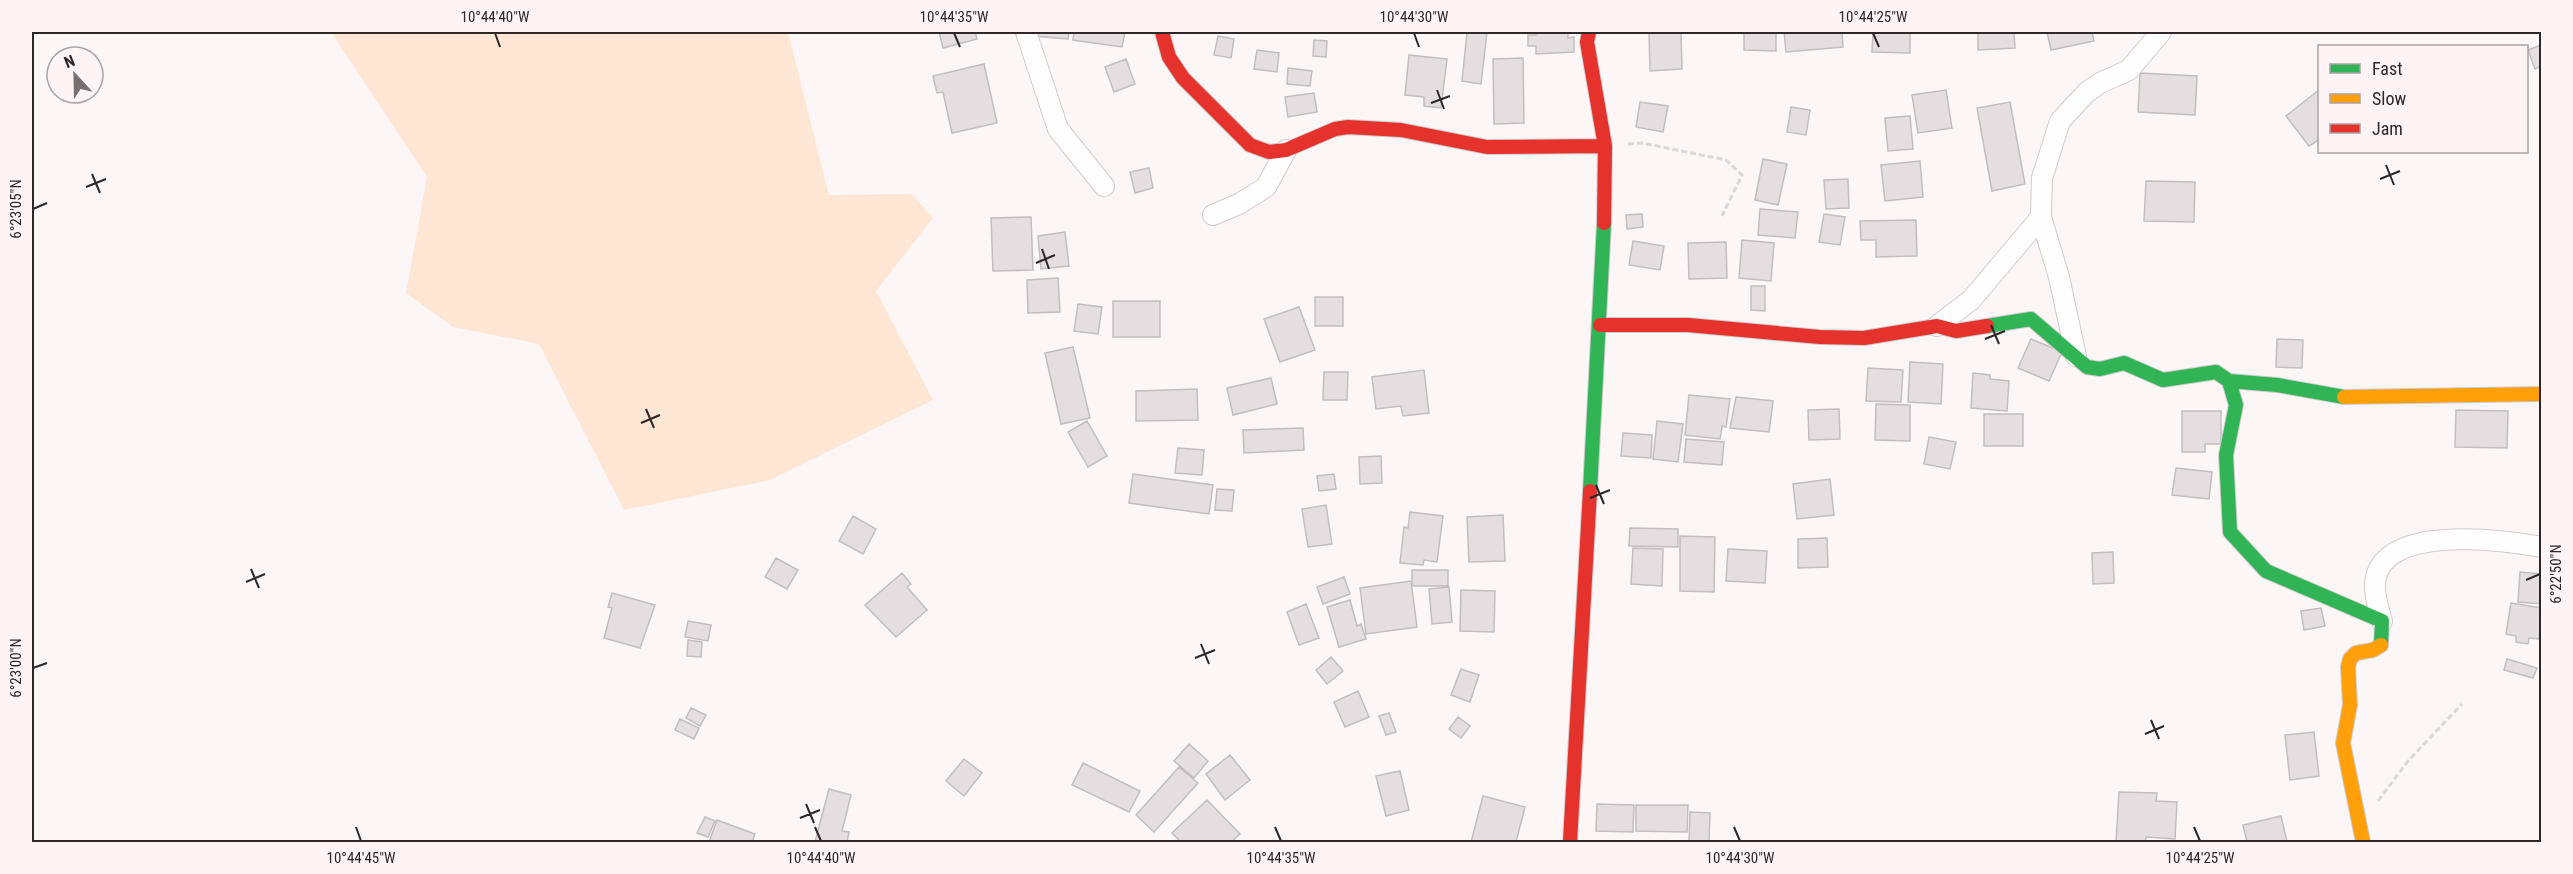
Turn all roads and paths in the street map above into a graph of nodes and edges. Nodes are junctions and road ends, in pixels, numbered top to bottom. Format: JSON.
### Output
{"nodes":[{"id":1,"x":1026,"y":32,"type":"edge"},
{"id":2,"x":1162,"y":32,"type":"edge"},
{"id":3,"x":1589,"y":32,"type":"edge"},
{"id":4,"x":2161,"y":32,"type":"edge"},
{"id":5,"x":1605,"y":146,"type":"junction"},
{"id":6,"x":1286,"y":150,"type":"junction"},
{"id":7,"x":1104,"y":186,"type":"dead end"},
{"id":8,"x":1213,"y":215,"type":"dead end"},
{"id":9,"x":1722,"y":216,"type":"dead end"},
{"id":10,"x":2041,"y":217,"type":"junction"},
{"id":11,"x":1600,"y":326,"type":"junction"},
{"id":12,"x":1937,"y":326,"type":"junction"},
{"id":13,"x":2076,"y":356,"type":"junction"},
{"id":14,"x":2229,"y":381,"type":"junction"},
{"id":15,"x":2541,"y":394,"type":"edge"},
{"id":16,"x":2541,"y":547,"type":"edge"},
{"id":17,"x":2382,"y":621,"type":"junction"},
{"id":18,"x":2462,"y":704,"type":"dead end"},
{"id":19,"x":2360,"y":824,"type":"junction"},
{"id":20,"x":1570,"y":843,"type":"edge"},
{"id":21,"x":2363,"y":843,"type":"edge"}],
"edges":[{"from":1,"to":7,"type":"street"},
{"from":2,"to":6,"type":"street"},
{"from":3,"to":5,"type":"street"},
{"from":4,"to":10,"type":"street"},
{"from":5,"to":6,"type":"street"},
{"from":5,"to":9,"type":"path"},
{"from":5,"to":11,"type":"street"},
{"from":6,"to":8,"type":"street"},
{"from":10,"to":12,"type":"street"},
{"from":10,"to":13,"type":"street"},
{"from":11,"to":12,"type":"street"},
{"from":11,"to":20,"type":"street"},
{"from":12,"to":13,"type":"street"},
{"from":13,"to":14,"type":"street"},
{"from":14,"to":15,"type":"street"},
{"from":14,"to":17,"type":"street"},
{"from":16,"to":17,"type":"street"},
{"from":17,"to":19,"type":"street"},
{"from":18,"to":19,"type":"path"},
{"from":19,"to":21,"type":"street"}]}
